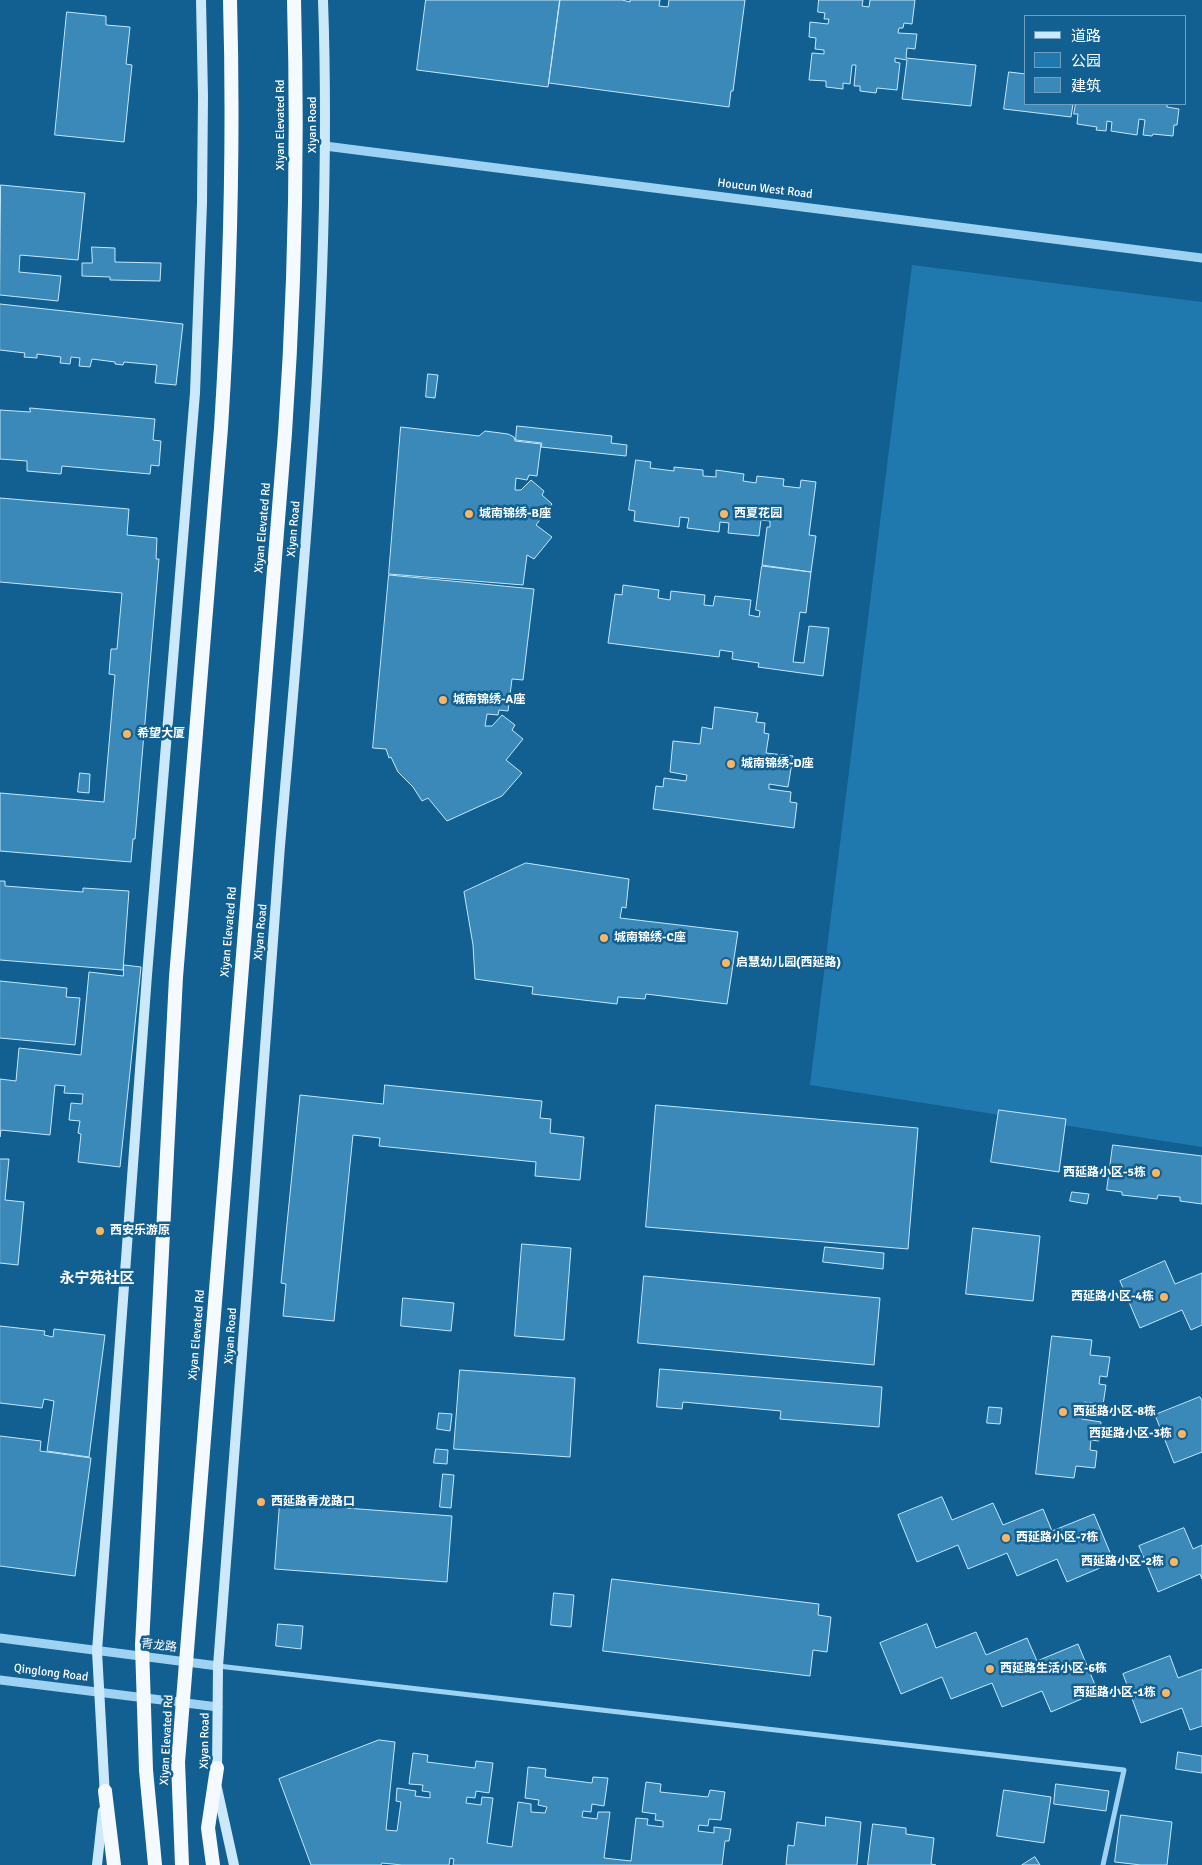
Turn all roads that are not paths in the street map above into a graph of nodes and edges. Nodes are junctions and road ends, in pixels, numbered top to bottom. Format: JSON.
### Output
{"nodes":[{"id":1,"x":201,"y":0,"type":"edge"},
{"id":2,"x":230,"y":0,"type":"edge"},
{"id":3,"x":294,"y":0,"type":"edge"},
{"id":4,"x":323,"y":0,"type":"edge"},
{"id":5,"x":325,"y":146,"type":"junction"},
{"id":6,"x":1202,"y":258,"type":"edge"},
{"id":7,"x":0,"y":1638,"type":"edge"},
{"id":8,"x":97,"y":1651,"type":"junction"},
{"id":9,"x":218,"y":1666,"type":"junction"},
{"id":10,"x":0,"y":1680,"type":"edge"},
{"id":11,"x":100,"y":1692,"type":"junction"},
{"id":12,"x":218,"y":1707,"type":"junction"},
{"id":13,"x":217,"y":1768,"type":"junction"},
{"id":14,"x":105,"y":1791,"type":"junction"},
{"id":15,"x":97,"y":1865,"type":"edge"},
{"id":16,"x":114,"y":1865,"type":"edge"},
{"id":17,"x":155,"y":1865,"type":"edge"},
{"id":18,"x":182,"y":1865,"type":"edge"},
{"id":19,"x":213,"y":1865,"type":"edge"},
{"id":20,"x":234,"y":1865,"type":"edge"},
{"id":21,"x":1103,"y":1865,"type":"edge"}],
"edges":[{"from":1,"to":8,"type":"main road"},
{"from":2,"to":17,"type":"highway","name":"Xiyan Elevated Rd","bridge":true},
{"from":3,"to":18,"type":"highway","name":"Xiyan Elevated Rd","bridge":true},
{"from":4,"to":5,"type":"main road","name":"Xiyan Road"},
{"from":5,"to":6,"type":"street","name":"Houcun West Road"},
{"from":5,"to":9,"type":"main road","name":"Xiyan Road"},
{"from":7,"to":8,"type":"street"},
{"from":8,"to":9,"type":"street","name":"青龙路"},
{"from":8,"to":11,"type":"main road"},
{"from":9,"to":12,"type":"main road","name":"Xiyan Road"},
{"from":9,"to":21,"type":"street"},
{"from":10,"to":11,"type":"street","name":"Qinglong Road"},
{"from":11,"to":12,"type":"street"},
{"from":11,"to":14,"type":"main road"},
{"from":12,"to":13,"type":"main road","name":"Xiyan Road"},
{"from":13,"to":19,"type":"highway"},
{"from":13,"to":20,"type":"main road","name":"Xiyan Road"},
{"from":14,"to":15,"type":"main road"},
{"from":14,"to":16,"type":"highway"}]}
